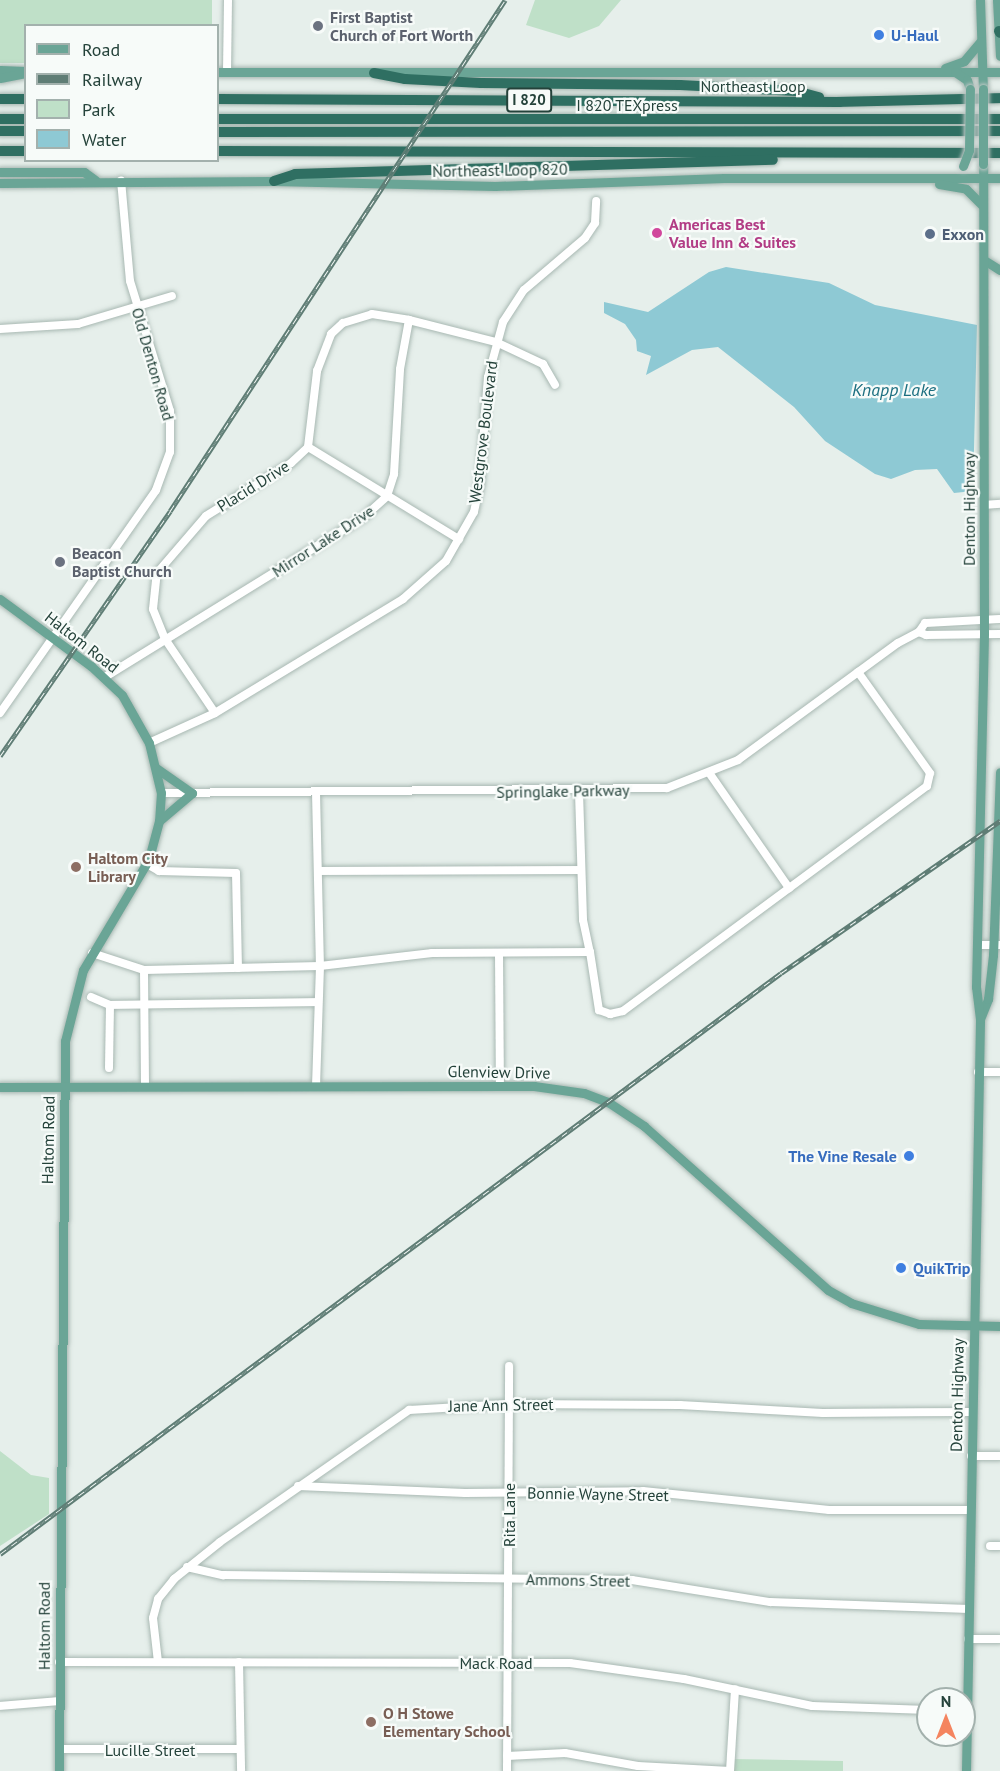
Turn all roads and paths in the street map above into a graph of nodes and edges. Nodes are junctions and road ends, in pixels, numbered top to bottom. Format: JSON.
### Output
{"nodes":[{"id":1,"x":228,"y":0,"type":"edge"},
{"id":2,"x":980,"y":0,"type":"edge"},
{"id":3,"x":997,"y":0,"type":"edge"},
{"id":4,"x":999,"y":32,"type":"edge"},
{"id":5,"x":981,"y":41,"type":"junction"},
{"id":6,"x":1000,"y":56,"type":"edge"},
{"id":7,"x":0,"y":70,"type":"edge"},
{"id":8,"x":934,"y":71,"type":"junction"},
{"id":9,"x":24,"y":72,"type":"edge"},
{"id":10,"x":24,"y":72,"type":"edge"},
{"id":11,"x":222,"y":72,"type":"edge"},
{"id":12,"x":955,"y":72,"type":"junction"},
{"id":13,"x":982,"y":72,"type":"junction"},
{"id":14,"x":1000,"y":72,"type":"edge"},
{"id":15,"x":374,"y":73,"type":"junction"},
{"id":16,"x":0,"y":78,"type":"edge"},
{"id":17,"x":1000,"y":98,"type":"edge"},
{"id":18,"x":0,"y":99,"type":"edge"},
{"id":19,"x":24,"y":99,"type":"edge"},
{"id":20,"x":219,"y":99,"type":"edge"},
{"id":21,"x":840,"y":102,"type":"junction"},
{"id":22,"x":0,"y":119,"type":"edge"},
{"id":23,"x":24,"y":119,"type":"edge"},
{"id":24,"x":219,"y":119,"type":"edge"},
{"id":25,"x":1000,"y":119,"type":"edge"},
{"id":26,"x":0,"y":131,"type":"edge"},
{"id":27,"x":24,"y":131,"type":"edge"},
{"id":28,"x":1000,"y":131,"type":"edge"},
{"id":29,"x":219,"y":132,"type":"edge"},
{"id":30,"x":0,"y":151,"type":"edge"},
{"id":31,"x":24,"y":151,"type":"edge"},
{"id":32,"x":219,"y":151,"type":"edge"},
{"id":33,"x":1000,"y":153,"type":"edge"},
{"id":34,"x":805,"y":154,"type":"junction"},
{"id":35,"x":0,"y":172,"type":"edge"},
{"id":36,"x":920,"y":178,"type":"junction"},
{"id":37,"x":946,"y":178,"type":"junction"},
{"id":38,"x":984,"y":178,"type":"junction"},
{"id":39,"x":1000,"y":178,"type":"edge"},
{"id":40,"x":95,"y":180,"type":"junction"},
{"id":41,"x":121,"y":180,"type":"junction"},
{"id":42,"x":274,"y":181,"type":"junction"},
{"id":43,"x":0,"y":183,"type":"edge"},
{"id":44,"x":596,"y":201,"type":"dead end"},
{"id":45,"x":983,"y":206,"type":"junction"},
{"id":46,"x":984,"y":260,"type":"junction"},
{"id":47,"x":1000,"y":270,"type":"edge"},
{"id":48,"x":172,"y":296,"type":"dead end"},
{"id":49,"x":136,"y":307,"type":"junction"},
{"id":50,"x":408,"y":320,"type":"junction"},
{"id":51,"x":0,"y":329,"type":"edge"},
{"id":52,"x":496,"y":342,"type":"junction"},
{"id":53,"x":555,"y":385,"type":"dead end"},
{"id":54,"x":308,"y":447,"type":"junction"},
{"id":55,"x":387,"y":496,"type":"junction"},
{"id":56,"x":1000,"y":504,"type":"edge"},
{"id":57,"x":984,"y":505,"type":"junction"},
{"id":58,"x":459,"y":539,"type":"junction"},
{"id":59,"x":0,"y":600,"type":"edge"},
{"id":60,"x":984,"y":619,"type":"junction"},
{"id":61,"x":1000,"y":619,"type":"edge"},
{"id":62,"x":919,"y":632,"type":"junction"},
{"id":63,"x":984,"y":633,"type":"junction"},
{"id":64,"x":1000,"y":634,"type":"edge"},
{"id":65,"x":54,"y":638,"type":"junction"},
{"id":66,"x":165,"y":639,"type":"junction"},
{"id":67,"x":858,"y":672,"type":"junction"},
{"id":68,"x":105,"y":677,"type":"junction"},
{"id":69,"x":0,"y":713,"type":"edge"},
{"id":70,"x":215,"y":713,"type":"junction"},
{"id":71,"x":149,"y":743,"type":"junction"},
{"id":72,"x":156,"y":768,"type":"junction"},
{"id":73,"x":1000,"y":772,"type":"edge"},
{"id":74,"x":710,"y":774,"type":"junction"},
{"id":75,"x":316,"y":792,"type":"junction"},
{"id":76,"x":579,"y":792,"type":"junction"},
{"id":77,"x":161,"y":793,"type":"junction"},
{"id":78,"x":192,"y":793,"type":"junction"},
{"id":79,"x":159,"y":822,"type":"junction"},
{"id":80,"x":147,"y":864,"type":"junction"},
{"id":81,"x":580,"y":870,"type":"junction"},
{"id":82,"x":318,"y":871,"type":"junction"},
{"id":83,"x":789,"y":888,"type":"junction"},
{"id":84,"x":978,"y":945,"type":"junction"},
{"id":85,"x":997,"y":945,"type":"edge"},
{"id":86,"x":590,"y":952,"type":"junction"},
{"id":87,"x":499,"y":953,"type":"junction"},
{"id":88,"x":92,"y":954,"type":"junction"},
{"id":89,"x":320,"y":966,"type":"junction"},
{"id":90,"x":238,"y":968,"type":"junction"},
{"id":91,"x":144,"y":970,"type":"junction"},
{"id":92,"x":91,"y":997,"type":"dead end"},
{"id":93,"x":318,"y":1002,"type":"junction"},
{"id":94,"x":145,"y":1004,"type":"junction"},
{"id":95,"x":110,"y":1005,"type":"junction"},
{"id":96,"x":980,"y":1019,"type":"junction"},
{"id":97,"x":108,"y":1068,"type":"dead end"},
{"id":98,"x":978,"y":1072,"type":"junction"},
{"id":99,"x":1000,"y":1072,"type":"edge"},
{"id":100,"x":63,"y":1085,"type":"junction"},
{"id":101,"x":145,"y":1085,"type":"junction"},
{"id":102,"x":316,"y":1085,"type":"junction"},
{"id":103,"x":500,"y":1085,"type":"junction"},
{"id":104,"x":0,"y":1087,"type":"edge"},
{"id":105,"x":973,"y":1326,"type":"junction"},
{"id":106,"x":1000,"y":1326,"type":"edge"},
{"id":107,"x":510,"y":1366,"type":"dead end"},
{"id":108,"x":510,"y":1404,"type":"junction"},
{"id":109,"x":973,"y":1412,"type":"junction"},
{"id":110,"x":971,"y":1456,"type":"junction"},
{"id":111,"x":1000,"y":1456,"type":"edge"},
{"id":112,"x":298,"y":1486,"type":"junction"},
{"id":113,"x":509,"y":1493,"type":"junction"},
{"id":114,"x":970,"y":1510,"type":"junction"},
{"id":115,"x":990,"y":1546,"type":"dead end"},
{"id":116,"x":1000,"y":1546,"type":"edge"},
{"id":117,"x":187,"y":1567,"type":"junction"},
{"id":118,"x":508,"y":1578,"type":"junction"},
{"id":119,"x":969,"y":1609,"type":"junction"},
{"id":120,"x":968,"y":1639,"type":"junction"},
{"id":121,"x":1000,"y":1639,"type":"edge"},
{"id":122,"x":59,"y":1662,"type":"junction"},
{"id":123,"x":158,"y":1662,"type":"junction"},
{"id":124,"x":240,"y":1662,"type":"junction"},
{"id":125,"x":507,"y":1663,"type":"junction"},
{"id":126,"x":966,"y":1687,"type":"edge"},
{"id":127,"x":735,"y":1689,"type":"junction"},
{"id":128,"x":59,"y":1701,"type":"junction"},
{"id":129,"x":0,"y":1706,"type":"edge"},
{"id":130,"x":916,"y":1710,"type":"edge"},
{"id":131,"x":966,"y":1747,"type":"edge"},
{"id":132,"x":59,"y":1749,"type":"junction"},
{"id":133,"x":240,"y":1749,"type":"junction"},
{"id":134,"x":507,"y":1756,"type":"junction"},
{"id":135,"x":60,"y":1771,"type":"edge"},
{"id":136,"x":241,"y":1771,"type":"edge"},
{"id":137,"x":507,"y":1771,"type":"edge"},
{"id":138,"x":730,"y":1771,"type":"edge"},
{"id":139,"x":966,"y":1771,"type":"edge"}],
"edges":[{"from":1,"to":11,"type":"street"},
{"from":2,"to":5,"type":"main road","name":"Denton Highway"},
{"from":3,"to":4,"type":"main road"},
{"from":4,"to":6,"type":"main road"},
{"from":5,"to":8,"type":"main road"},
{"from":5,"to":13,"type":"main road","name":"Denton Highway"},
{"from":7,"to":9,"type":"main road"},
{"from":8,"to":12,"type":"main road"},
{"from":8,"to":15,"type":"main road"},
{"from":10,"to":16,"type":"main road"},
{"from":11,"to":15,"type":"main road"},
{"from":12,"to":13,"type":"main road"},
{"from":12,"to":37,"type":"main road","bridge":true},
{"from":13,"to":14,"type":"main road"},
{"from":13,"to":38,"type":"main road","name":"Denton Highway","bridge":true},
{"from":15,"to":21,"type":"highway"},
{"from":17,"to":21,"type":"highway","name":"Northeast Loop","number":"I 820"},
{"from":18,"to":19,"type":"highway"},
{"from":20,"to":21,"type":"highway","name":"Northeast Loop","number":"I 820"},
{"from":22,"to":23,"type":"highway"},
{"from":24,"to":25,"type":"highway","name":"I 820 TEXpress"},
{"from":26,"to":27,"type":"highway"},
{"from":28,"to":29,"type":"highway","name":"I 820 TEXpress"},
{"from":30,"to":31,"type":"highway"},
{"from":32,"to":34,"type":"highway"},
{"from":33,"to":34,"type":"highway"},
{"from":34,"to":42,"type":"highway"},
{"from":35,"to":40,"type":"main road"},
{"from":36,"to":37,"type":"main road","name":"Northeast Loop 820"},
{"from":36,"to":42,"type":"main road","name":"Northeast Loop 820"},
{"from":36,"to":45,"type":"main road"},
{"from":37,"to":38,"type":"main road","name":"Northeast Loop 820"},
{"from":38,"to":39,"type":"main road","name":"Northeast Loop 820"},
{"from":38,"to":45,"type":"main road","name":"Denton Highway"},
{"from":40,"to":41,"type":"main road","name":"Northeast Loop 820"},
{"from":40,"to":43,"type":"main road","name":"Northeast Loop 820"},
{"from":41,"to":42,"type":"main road","name":"Northeast Loop 820"},
{"from":41,"to":49,"type":"street","name":"Old Denton Road"},
{"from":44,"to":52,"type":"street","name":"Westgrove Boulevard"},
{"from":45,"to":46,"type":"main road","name":"Denton Highway"},
{"from":46,"to":47,"type":"main road"},
{"from":46,"to":57,"type":"main road","name":"Denton Highway"},
{"from":48,"to":49,"type":"street"},
{"from":49,"to":51,"type":"street"},
{"from":49,"to":65,"type":"street","name":"Old Denton Road"},
{"from":50,"to":52,"type":"street"},
{"from":50,"to":54,"type":"street"},
{"from":50,"to":55,"type":"street","name":"Mirror Lake Drive"},
{"from":52,"to":53,"type":"street"},
{"from":52,"to":58,"type":"street","name":"Westgrove Boulevard"},
{"from":54,"to":55,"type":"street"},
{"from":54,"to":66,"type":"street","name":"Placid Drive"},
{"from":55,"to":58,"type":"street"},
{"from":55,"to":66,"type":"street","name":"Mirror Lake Drive"},
{"from":56,"to":57,"type":"street"},
{"from":57,"to":60,"type":"main road","name":"Denton Highway"},
{"from":58,"to":70,"type":"street","name":"Westgrove Boulevard"},
{"from":59,"to":65,"type":"main road","name":"Haltom Road"},
{"from":60,"to":61,"type":"street","name":"Springlake Parkway"},
{"from":60,"to":62,"type":"street","name":"Springlake Parkway"},
{"from":60,"to":63,"type":"main road","name":"Denton Highway"},
{"from":62,"to":63,"type":"street"},
{"from":62,"to":67,"type":"street","name":"Springlake Parkway"},
{"from":63,"to":64,"type":"street"},
{"from":63,"to":84,"type":"main road","name":"Denton Highway"},
{"from":65,"to":68,"type":"main road","name":"Haltom Road"},
{"from":65,"to":69,"type":"street","name":"Old Denton Road"},
{"from":66,"to":68,"type":"street","name":"Mirror Lake Drive"},
{"from":66,"to":70,"type":"street","name":"Placid Drive"},
{"from":67,"to":74,"type":"street","name":"Springlake Parkway"},
{"from":67,"to":83,"type":"street"},
{"from":68,"to":71,"type":"main road","name":"Haltom Road"},
{"from":70,"to":71,"type":"street","name":"Westgrove Boulevard"},
{"from":71,"to":72,"type":"main road","name":"Haltom Road"},
{"from":72,"to":77,"type":"main road","name":"Haltom Road"},
{"from":72,"to":78,"type":"main road"},
{"from":73,"to":85,"type":"main road","name":"Denton Highway"},
{"from":74,"to":76,"type":"street","name":"Springlake Parkway"},
{"from":74,"to":83,"type":"street"},
{"from":75,"to":76,"type":"street","name":"Springlake Parkway"},
{"from":75,"to":78,"type":"street","name":"Springlake Parkway"},
{"from":75,"to":82,"type":"street"},
{"from":76,"to":81,"type":"street"},
{"from":77,"to":78,"type":"street","name":"Springlake Parkway"},
{"from":77,"to":79,"type":"main road","name":"Haltom Road"},
{"from":78,"to":79,"type":"main road"},
{"from":79,"to":80,"type":"main road","name":"Haltom Road"},
{"from":80,"to":88,"type":"main road","name":"Haltom Road"},
{"from":80,"to":90,"type":"street"},
{"from":81,"to":82,"type":"street"},
{"from":81,"to":86,"type":"street"},
{"from":82,"to":89,"type":"street"},
{"from":83,"to":86,"type":"street"},
{"from":84,"to":85,"type":"street"},
{"from":84,"to":96,"type":"main road","name":"Denton Highway"},
{"from":85,"to":96,"type":"main road","name":"Denton Highway"},
{"from":86,"to":87,"type":"street"},
{"from":87,"to":89,"type":"street"},
{"from":87,"to":103,"type":"street"},
{"from":88,"to":91,"type":"street"},
{"from":88,"to":100,"type":"main road","name":"Haltom Road"},
{"from":89,"to":90,"type":"street"},
{"from":89,"to":93,"type":"street"},
{"from":90,"to":91,"type":"street"},
{"from":91,"to":94,"type":"street"},
{"from":92,"to":95,"type":"street"},
{"from":93,"to":94,"type":"street"},
{"from":93,"to":102,"type":"street"},
{"from":94,"to":95,"type":"street"},
{"from":94,"to":101,"type":"street"},
{"from":95,"to":97,"type":"street"},
{"from":96,"to":98,"type":"main road","name":"Denton Highway"},
{"from":98,"to":99,"type":"street"},
{"from":98,"to":105,"type":"main road","name":"Denton Highway"},
{"from":100,"to":101,"type":"main road","name":"Glenview Drive"},
{"from":100,"to":104,"type":"main road","name":"Glenview Drive"},
{"from":100,"to":122,"type":"main road","name":"Haltom Road"},
{"from":101,"to":102,"type":"main road","name":"Glenview Drive"},
{"from":102,"to":103,"type":"main road","name":"Glenview Drive"},
{"from":103,"to":105,"type":"main road","name":"Glenview Drive"},
{"from":105,"to":106,"type":"main road","name":"Glenview Drive"},
{"from":105,"to":109,"type":"main road","name":"Denton Highway"},
{"from":107,"to":108,"type":"street","name":"Rita Lane"},
{"from":108,"to":109,"type":"street","name":"Jane Ann Street"},
{"from":108,"to":112,"type":"street","name":"Jane Ann Street"},
{"from":108,"to":113,"type":"street","name":"Rita Lane"},
{"from":109,"to":110,"type":"main road","name":"Denton Highway"},
{"from":110,"to":111,"type":"street"},
{"from":110,"to":114,"type":"main road","name":"Denton Highway"},
{"from":112,"to":113,"type":"street","name":"Bonnie Wayne Street"},
{"from":112,"to":117,"type":"street","name":"Jane Ann Street"},
{"from":113,"to":114,"type":"street","name":"Bonnie Wayne Street"},
{"from":113,"to":118,"type":"street","name":"Rita Lane"},
{"from":114,"to":119,"type":"main road","name":"Denton Highway"},
{"from":115,"to":116,"type":"street"},
{"from":117,"to":118,"type":"street","name":"Ammons Street"},
{"from":117,"to":123,"type":"street","name":"Jane Ann Street"},
{"from":118,"to":119,"type":"street","name":"Ammons Street"},
{"from":118,"to":125,"type":"street","name":"Rita Lane"},
{"from":119,"to":120,"type":"main road","name":"Denton Highway"},
{"from":120,"to":121,"type":"street"},
{"from":120,"to":126,"type":"main road","name":"Denton Highway"},
{"from":122,"to":123,"type":"street","name":"Mack Road"},
{"from":122,"to":128,"type":"main road","name":"Haltom Road"},
{"from":123,"to":124,"type":"street","name":"Mack Road"},
{"from":124,"to":125,"type":"street","name":"Mack Road"},
{"from":124,"to":133,"type":"street"},
{"from":125,"to":127,"type":"street","name":"Mack Road"},
{"from":125,"to":134,"type":"street","name":"Rita Lane"},
{"from":127,"to":130,"type":"street","name":"Mack Road"},
{"from":127,"to":138,"type":"street"},
{"from":128,"to":129,"type":"street"},
{"from":128,"to":132,"type":"main road","name":"Haltom Road"},
{"from":131,"to":139,"type":"main road","name":"Denton Highway"},
{"from":132,"to":133,"type":"street","name":"Lucille Street"},
{"from":132,"to":135,"type":"main road","name":"Haltom Road"},
{"from":133,"to":136,"type":"street"},
{"from":134,"to":137,"type":"street","name":"Rita Lane"},
{"from":134,"to":138,"type":"street"}]}
